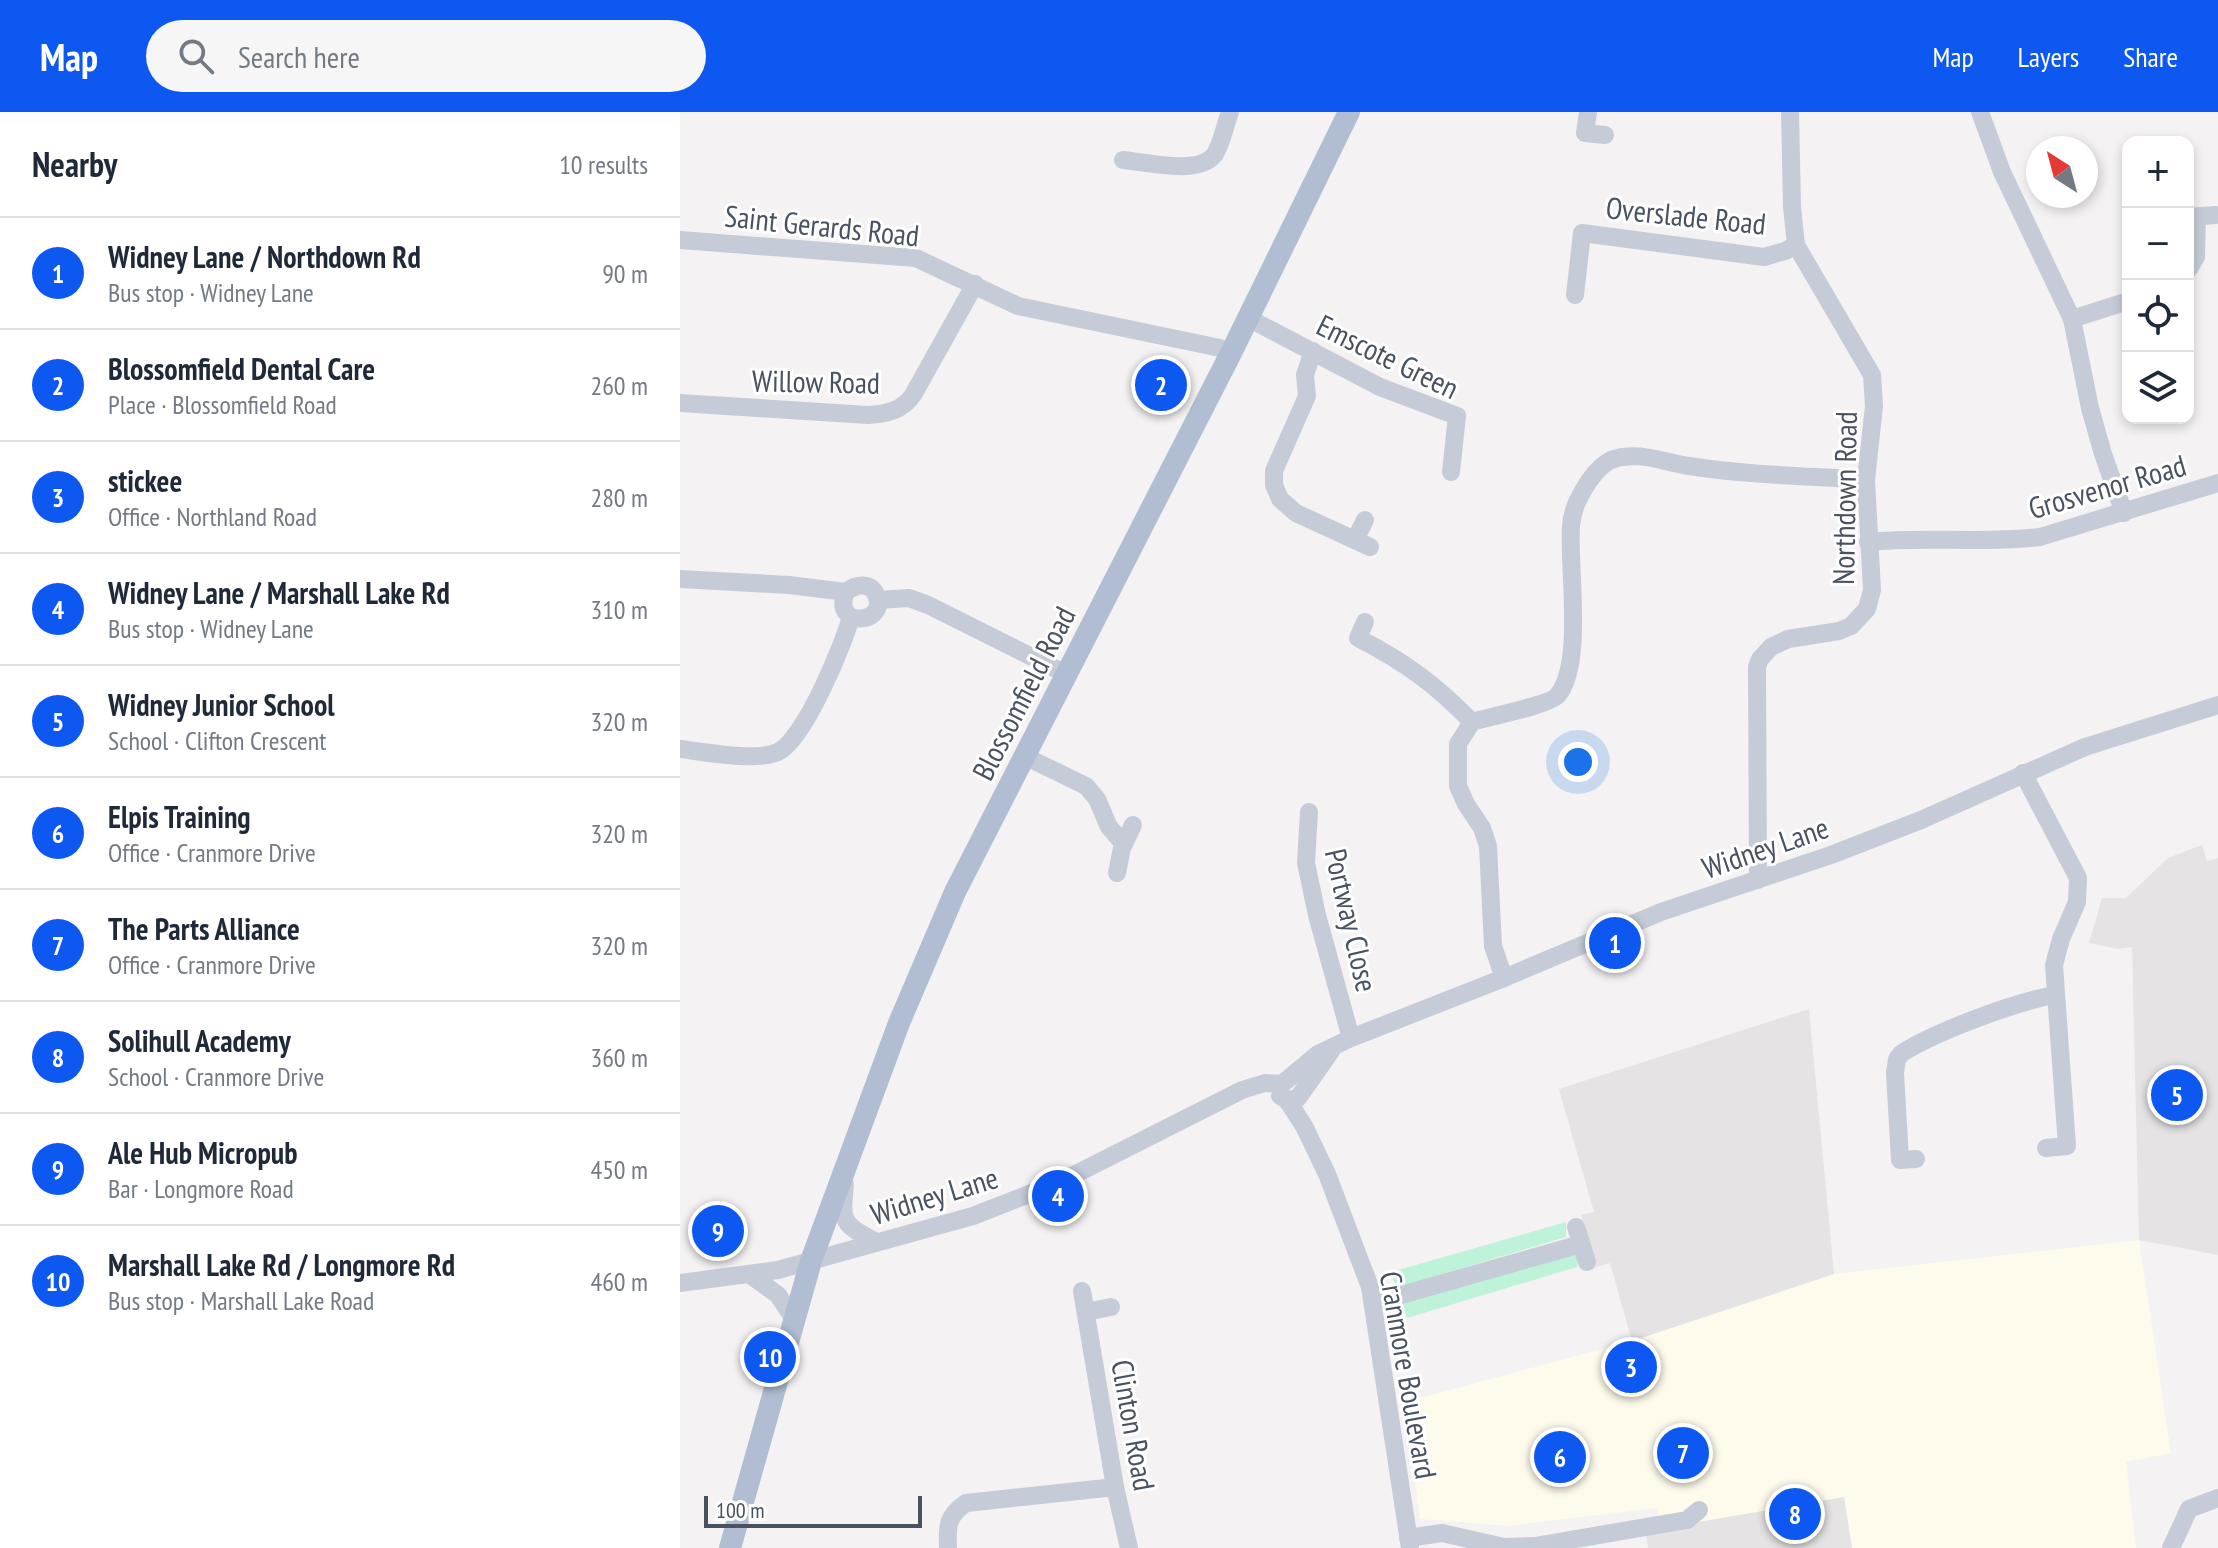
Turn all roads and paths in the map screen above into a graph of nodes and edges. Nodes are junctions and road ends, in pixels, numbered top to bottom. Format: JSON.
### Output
{"nodes":[{"id":1,"x":1230,"y":112,"type":"edge"},
{"id":2,"x":1349,"y":112,"type":"edge"},
{"id":3,"x":1588,"y":112,"type":"edge"},
{"id":4,"x":1790,"y":112,"type":"edge"},
{"id":5,"x":1980,"y":112,"type":"edge"},
{"id":6,"x":1605,"y":135,"type":"dead end"},
{"id":7,"x":1123,"y":160,"type":"dead end"},
{"id":8,"x":2216,"y":215,"type":"edge"},
{"id":9,"x":2194,"y":217,"type":"edge"},
{"id":10,"x":2194,"y":237,"type":"edge"},
{"id":11,"x":680,"y":240,"type":"edge"},
{"id":12,"x":1796,"y":245,"type":"junction"},
{"id":13,"x":2194,"y":260,"type":"edge"},
{"id":14,"x":975,"y":284,"type":"junction"},
{"id":15,"x":1575,"y":295,"type":"dead end"},
{"id":16,"x":2122,"y":303,"type":"edge"},
{"id":17,"x":1248,"y":318,"type":"junction"},
{"id":18,"x":2072,"y":319,"type":"junction"},
{"id":19,"x":1313,"y":351,"type":"junction"},
{"id":20,"x":1230,"y":355,"type":"junction"},
{"id":21,"x":680,"y":403,"type":"edge"},
{"id":22,"x":1451,"y":472,"type":"dead end"},
{"id":23,"x":1866,"y":480,"type":"junction"},
{"id":24,"x":2218,"y":483,"type":"edge"},
{"id":25,"x":2124,"y":513,"type":"junction"},
{"id":26,"x":1365,"y":520,"type":"dead end"},
{"id":27,"x":1868,"y":542,"type":"junction"},
{"id":28,"x":680,"y":579,"type":"edge"},
{"id":29,"x":846,"y":592,"type":"junction"},
{"id":30,"x":878,"y":600,"type":"junction"},
{"id":31,"x":851,"y":617,"type":"junction"},
{"id":32,"x":1365,"y":622,"type":"dead end"},
{"id":33,"x":1066,"y":674,"type":"junction"},
{"id":34,"x":2218,"y":705,"type":"edge"},
{"id":35,"x":1472,"y":722,"type":"junction"},
{"id":36,"x":680,"y":749,"type":"edge"},
{"id":37,"x":1024,"y":756,"type":"junction"},
{"id":38,"x":2023,"y":773,"type":"junction"},
{"id":39,"x":1309,"y":812,"type":"dead end"},
{"id":40,"x":1133,"y":825,"type":"dead end"},
{"id":41,"x":1124,"y":844,"type":"junction"},
{"id":42,"x":1117,"y":873,"type":"dead end"},
{"id":43,"x":1758,"y":880,"type":"junction"},
{"id":44,"x":1504,"y":978,"type":"junction"},
{"id":45,"x":2054,"y":995,"type":"junction"},
{"id":46,"x":1351,"y":1038,"type":"junction"},
{"id":47,"x":1291,"y":1091,"type":"junction"},
{"id":48,"x":2046,"y":1148,"type":"dead end"},
{"id":49,"x":849,"y":1154,"type":"junction"},
{"id":50,"x":1916,"y":1159,"type":"dead end"},
{"id":51,"x":876,"y":1242,"type":"junction"},
{"id":52,"x":811,"y":1261,"type":"junction"},
{"id":53,"x":1587,"y":1262,"type":"dead end"},
{"id":54,"x":749,"y":1274,"type":"junction"},
{"id":55,"x":680,"y":1283,"type":"edge"},
{"id":56,"x":1082,"y":1291,"type":"dead end"},
{"id":57,"x":1373,"y":1303,"type":"junction"},
{"id":58,"x":1111,"y":1307,"type":"dead end"},
{"id":59,"x":1086,"y":1312,"type":"junction"},
{"id":60,"x":794,"y":1319,"type":"junction"},
{"id":61,"x":1115,"y":1487,"type":"junction"},
{"id":62,"x":2218,"y":1498,"type":"edge"},
{"id":63,"x":1699,"y":1510,"type":"dead end"},
{"id":64,"x":1639,"y":1528,"type":"junction"},
{"id":65,"x":1409,"y":1543,"type":"edge"},
{"id":66,"x":730,"y":1548,"type":"edge"},
{"id":67,"x":948,"y":1548,"type":"edge"},
{"id":68,"x":1129,"y":1548,"type":"edge"},
{"id":69,"x":1642,"y":1548,"type":"edge"},
{"id":70,"x":2171,"y":1548,"type":"edge"}],
"edges":[{"from":1,"to":7,"type":"street"},
{"from":2,"to":17,"type":"main road","name":"Blossomfield Road"},
{"from":3,"to":6,"type":"street"},
{"from":4,"to":12,"type":"street","name":"Northdown Road"},
{"from":5,"to":18,"type":"street"},
{"from":8,"to":9,"type":"street"},
{"from":10,"to":13,"type":"street"},
{"from":11,"to":14,"type":"street","name":"Saint Gerards Road"},
{"from":12,"to":15,"type":"street","name":"Overslade Road"},
{"from":12,"to":23,"type":"street","name":"Northdown Road"},
{"from":14,"to":20,"type":"street","name":"Saint Gerards Road"},
{"from":14,"to":21,"type":"street","name":"Willow Road"},
{"from":16,"to":18,"type":"street"},
{"from":17,"to":19,"type":"street","name":"Emscote Green"},
{"from":17,"to":20,"type":"main road","name":"Blossomfield Road"},
{"from":18,"to":25,"type":"street"},
{"from":19,"to":22,"type":"street","name":"Emscote Green"},
{"from":19,"to":26,"type":"street"},
{"from":20,"to":33,"type":"main road","name":"Blossomfield Road"},
{"from":23,"to":27,"type":"street","name":"Northdown Road"},
{"from":23,"to":35,"type":"street"},
{"from":24,"to":25,"type":"street","name":"Grosvenor Road"},
{"from":25,"to":27,"type":"street","name":"Grosvenor Road"},
{"from":27,"to":43,"type":"street","name":"Northdown Road"},
{"from":28,"to":29,"type":"street"},
{"from":29,"to":30,"type":"street"},
{"from":29,"to":31,"type":"street"},
{"from":30,"to":31,"type":"street"},
{"from":30,"to":33,"type":"street"},
{"from":31,"to":36,"type":"street"},
{"from":32,"to":35,"type":"street"},
{"from":33,"to":37,"type":"main road","name":"Blossomfield Road"},
{"from":34,"to":38,"type":"street","name":"Widney Lane"},
{"from":35,"to":44,"type":"street"},
{"from":37,"to":41,"type":"street"},
{"from":37,"to":49,"type":"main road","name":"Blossomfield Road"},
{"from":38,"to":43,"type":"street","name":"Widney Lane"},
{"from":38,"to":45,"type":"street"},
{"from":39,"to":46,"type":"street","name":"Portway Close"},
{"from":40,"to":41,"type":"street"},
{"from":41,"to":42,"type":"street"},
{"from":43,"to":44,"type":"street","name":"Widney Lane"},
{"from":44,"to":46,"type":"street","name":"Widney Lane"},
{"from":45,"to":48,"type":"street"},
{"from":45,"to":50,"type":"street"},
{"from":46,"to":47,"type":"street","name":"Widney Lane"},
{"from":47,"to":51,"type":"street","name":"Widney Lane"},
{"from":47,"to":57,"type":"street","name":"Cranmore Boulevard"},
{"from":49,"to":51,"type":"street"},
{"from":49,"to":52,"type":"main road","name":"Blossomfield Road"},
{"from":51,"to":52,"type":"street","name":"Widney Lane"},
{"from":52,"to":54,"type":"street","name":"Widney Lane"},
{"from":52,"to":60,"type":"main road","name":"Blossomfield Road"},
{"from":53,"to":57,"type":"street"},
{"from":54,"to":55,"type":"street","name":"Widney Lane"},
{"from":54,"to":60,"type":"street"},
{"from":56,"to":59,"type":"street","name":"Clinton Road"},
{"from":57,"to":65,"type":"street","name":"Cranmore Boulevard"},
{"from":58,"to":59,"type":"street"},
{"from":59,"to":61,"type":"street","name":"Clinton Road"},
{"from":60,"to":66,"type":"main road","name":"Blossomfield Road"},
{"from":61,"to":67,"type":"street"},
{"from":61,"to":68,"type":"street","name":"Clinton Road"},
{"from":62,"to":70,"type":"street"},
{"from":63,"to":64,"type":"street"},
{"from":64,"to":65,"type":"street"},
{"from":64,"to":69,"type":"street"}]}
